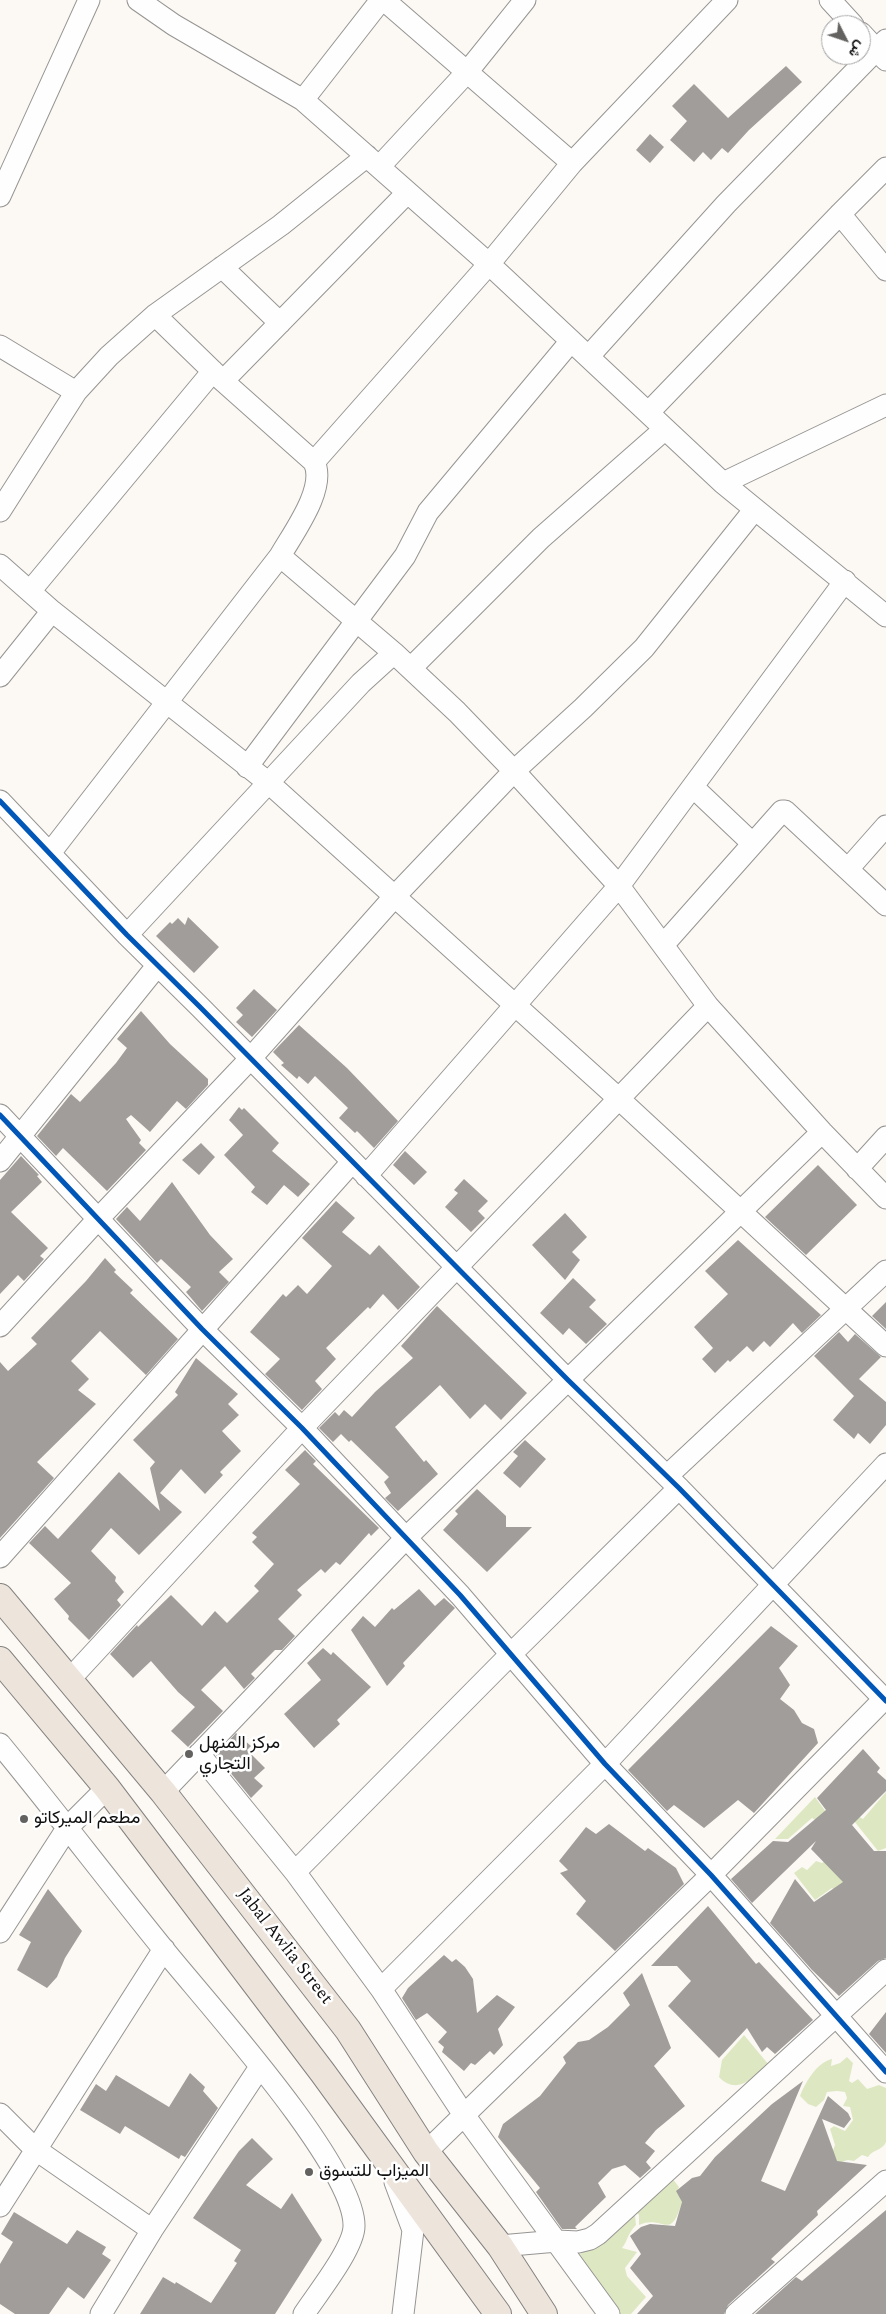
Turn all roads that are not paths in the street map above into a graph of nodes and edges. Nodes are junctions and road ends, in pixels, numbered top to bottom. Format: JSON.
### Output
{"nodes":[{"id":1,"x":89,"y":0,"type":"edge"},
{"id":2,"x":138,"y":0,"type":"edge"},
{"id":3,"x":380,"y":0,"type":"edge"},
{"id":4,"x":384,"y":0,"type":"edge"},
{"id":5,"x":524,"y":0,"type":"edge"},
{"id":6,"x":727,"y":0,"type":"edge"},
{"id":7,"x":830,"y":0,"type":"edge"},
{"id":8,"x":844,"y":15,"type":"edge"},
{"id":9,"x":871,"y":41,"type":"edge"},
{"id":10,"x":883,"y":50,"type":"edge"},
{"id":11,"x":468,"y":71,"type":"junction"},
{"id":12,"x":303,"y":100,"type":"junction"},
{"id":13,"x":373,"y":162,"type":"junction"},
{"id":14,"x":572,"y":163,"type":"junction"},
{"id":15,"x":886,"y":168,"type":"edge"},
{"id":16,"x":1,"y":188,"type":"edge"},
{"id":17,"x":407,"y":193,"type":"junction"},
{"id":18,"x":840,"y":214,"type":"junction"},
{"id":19,"x":489,"y":264,"type":"junction"},
{"id":20,"x":222,"y":268,"type":"junction"},
{"id":21,"x":886,"y":270,"type":"edge"},
{"id":22,"x":155,"y":315,"type":"junction"},
{"id":23,"x":280,"y":322,"type":"junction"},
{"id":24,"x":572,"y":341,"type":"junction"},
{"id":25,"x":0,"y":346,"type":"edge"},
{"id":26,"x":589,"y":356,"type":"junction"},
{"id":27,"x":218,"y":376,"type":"junction"},
{"id":28,"x":76,"y":392,"type":"junction"},
{"id":29,"x":886,"y":405,"type":"edge"},
{"id":30,"x":648,"y":413,"type":"junction"},
{"id":31,"x":665,"y":429,"type":"junction"},
{"id":32,"x":314,"y":462,"type":"junction"},
{"id":33,"x":723,"y":483,"type":"junction"},
{"id":34,"x":755,"y":509,"type":"junction"},
{"id":35,"x":0,"y":511,"type":"edge"},
{"id":36,"x":280,"y":556,"type":"junction"},
{"id":37,"x":0,"y":565,"type":"edge"},
{"id":38,"x":845,"y":581,"type":"junction"},
{"id":39,"x":31,"y":590,"type":"junction"},
{"id":40,"x":52,"y":611,"type":"junction"},
{"id":41,"x":886,"y":616,"type":"edge"},
{"id":42,"x":356,"y":620,"type":"junction"},
{"id":43,"x":394,"y":653,"type":"junction"},
{"id":44,"x":411,"y":668,"type":"junction"},
{"id":45,"x":0,"y":676,"type":"edge"},
{"id":46,"x":167,"y":703,"type":"junction"},
{"id":47,"x":247,"y":767,"type":"junction"},
{"id":48,"x":514,"y":771,"type":"junction"},
{"id":49,"x":270,"y":784,"type":"junction"},
{"id":50,"x":693,"y":787,"type":"junction"},
{"id":51,"x":0,"y":802,"type":"edge"},
{"id":52,"x":886,"y":826,"type":"edge"},
{"id":53,"x":752,"y":842,"type":"junction"},
{"id":54,"x":50,"y":853,"type":"junction"},
{"id":55,"x":848,"y":868,"type":"junction"},
{"id":56,"x":619,"y":886,"type":"junction"},
{"id":57,"x":395,"y":896,"type":"junction"},
{"id":58,"x":886,"y":905,"type":"edge"},
{"id":59,"x":127,"y":935,"type":"junction"},
{"id":60,"x":664,"y":944,"type":"junction"},
{"id":61,"x":157,"y":966,"type":"junction"},
{"id":62,"x":514,"y":1004,"type":"junction"},
{"id":63,"x":708,"y":1006,"type":"junction"},
{"id":64,"x":250,"y":1059,"type":"junction"},
{"id":65,"x":618,"y":1098,"type":"junction"},
{"id":66,"x":0,"y":1115,"type":"edge"},
{"id":67,"x":822,"y":1132,"type":"junction"},
{"id":68,"x":20,"y":1137,"type":"junction"},
{"id":69,"x":886,"y":1137,"type":"edge"},
{"id":70,"x":0,"y":1160,"type":"edge"},
{"id":71,"x":359,"y":1169,"type":"junction"},
{"id":72,"x":858,"y":1169,"type":"junction"},
{"id":73,"x":886,"y":1198,"type":"edge"},
{"id":74,"x":741,"y":1212,"type":"junction"},
{"id":75,"x":98,"y":1219,"type":"junction"},
{"id":76,"x":458,"y":1266,"type":"junction"},
{"id":77,"x":886,"y":1271,"type":"edge"},
{"id":78,"x":845,"y":1308,"type":"junction"},
{"id":79,"x":0,"y":1326,"type":"edge"},
{"id":80,"x":202,"y":1328,"type":"junction"},
{"id":81,"x":886,"y":1346,"type":"edge"},
{"id":82,"x":568,"y":1380,"type":"junction"},
{"id":83,"x":302,"y":1428,"type":"junction"},
{"id":84,"x":886,"y":1464,"type":"edge"},
{"id":85,"x":673,"y":1482,"type":"junction"},
{"id":86,"x":406,"y":1538,"type":"junction"},
{"id":87,"x":0,"y":1557,"type":"edge"},
{"id":88,"x":774,"y":1586,"type":"junction"},
{"id":89,"x":0,"y":1597,"type":"edge"},
{"id":90,"x":511,"y":1654,"type":"junction"},
{"id":91,"x":0,"y":1660,"type":"edge"},
{"id":92,"x":69,"y":1680,"type":"junction"},
{"id":93,"x":885,"y":1699,"type":"edge"},
{"id":94,"x":0,"y":1744,"type":"edge"},
{"id":95,"x":199,"y":1754,"type":"junction"},
{"id":96,"x":604,"y":1764,"type":"junction"},
{"id":97,"x":107,"y":1788,"type":"junction"},
{"id":98,"x":163,"y":1792,"type":"junction"},
{"id":99,"x":68,"y":1827,"type":"junction"},
{"id":100,"x":295,"y":1872,"type":"junction"},
{"id":101,"x":711,"y":1875,"type":"junction"},
{"id":102,"x":0,"y":1932,"type":"edge"},
{"id":103,"x":164,"y":1949,"type":"junction"},
{"id":104,"x":886,"y":1970,"type":"edge"},
{"id":105,"x":381,"y":1989,"type":"junction"},
{"id":106,"x":837,"y":2016,"type":"junction"},
{"id":107,"x":260,"y":2068,"type":"junction"},
{"id":108,"x":886,"y":2072,"type":"edge"},
{"id":109,"x":0,"y":2114,"type":"edge"},
{"id":110,"x":464,"y":2114,"type":"junction"},
{"id":111,"x":35,"y":2149,"type":"junction"},
{"id":112,"x":426,"y":2152,"type":"junction"},
{"id":113,"x":390,"y":2168,"type":"junction"},
{"id":114,"x":886,"y":2181,"type":"edge"},
{"id":115,"x":0,"y":2206,"type":"edge"},
{"id":116,"x":152,"y":2230,"type":"junction"},
{"id":117,"x":557,"y":2241,"type":"junction"},
{"id":118,"x":500,"y":2246,"type":"junction"},
{"id":119,"x":102,"y":2314,"type":"edge"},
{"id":120,"x":304,"y":2314,"type":"edge"},
{"id":121,"x":403,"y":2314,"type":"edge"},
{"id":122,"x":498,"y":2314,"type":"edge"},
{"id":123,"x":544,"y":2314,"type":"edge"},
{"id":124,"x":609,"y":2314,"type":"edge"},
{"id":125,"x":736,"y":2314,"type":"edge"}],
"edges":[{"from":1,"to":16,"type":"street"},
{"from":2,"to":12,"type":"street"},
{"from":3,"to":12,"type":"street"},
{"from":4,"to":11,"type":"street"},
{"from":5,"to":11,"type":"street"},
{"from":6,"to":14,"type":"street"},
{"from":7,"to":8,"type":"street"},
{"from":9,"to":10,"type":"street"},
{"from":10,"to":26,"type":"street"},
{"from":11,"to":13,"type":"street"},
{"from":11,"to":14,"type":"street"},
{"from":12,"to":13,"type":"street"},
{"from":13,"to":17,"type":"street"},
{"from":13,"to":20,"type":"street"},
{"from":14,"to":19,"type":"street"},
{"from":15,"to":18,"type":"street"},
{"from":17,"to":19,"type":"street"},
{"from":17,"to":23,"type":"street"},
{"from":18,"to":21,"type":"street"},
{"from":18,"to":30,"type":"street"},
{"from":19,"to":24,"type":"street"},
{"from":19,"to":32,"type":"street"},
{"from":20,"to":22,"type":"street"},
{"from":20,"to":23,"type":"street"},
{"from":22,"to":27,"type":"street"},
{"from":22,"to":28,"type":"street"},
{"from":23,"to":27,"type":"street"},
{"from":24,"to":26,"type":"street"},
{"from":24,"to":42,"type":"street"},
{"from":25,"to":28,"type":"street"},
{"from":26,"to":30,"type":"street"},
{"from":27,"to":32,"type":"street"},
{"from":27,"to":39,"type":"street"},
{"from":28,"to":35,"type":"street"},
{"from":29,"to":33,"type":"street"},
{"from":30,"to":31,"type":"street"},
{"from":31,"to":33,"type":"street"},
{"from":31,"to":44,"type":"street"},
{"from":32,"to":36,"type":"street"},
{"from":33,"to":34,"type":"street"},
{"from":34,"to":38,"type":"street"},
{"from":34,"to":48,"type":"street"},
{"from":36,"to":42,"type":"street"},
{"from":36,"to":46,"type":"street"},
{"from":37,"to":39,"type":"street"},
{"from":38,"to":41,"type":"street"},
{"from":38,"to":50,"type":"street"},
{"from":39,"to":40,"type":"street"},
{"from":40,"to":45,"type":"street"},
{"from":40,"to":46,"type":"street"},
{"from":42,"to":43,"type":"street"},
{"from":42,"to":47,"type":"street"},
{"from":43,"to":44,"type":"street"},
{"from":43,"to":49,"type":"street"},
{"from":44,"to":48,"type":"street"},
{"from":46,"to":47,"type":"street"},
{"from":46,"to":54,"type":"street"},
{"from":47,"to":49,"type":"street"},
{"from":48,"to":56,"type":"street"},
{"from":48,"to":57,"type":"street"},
{"from":49,"to":57,"type":"street"},
{"from":49,"to":59,"type":"street"},
{"from":50,"to":53,"type":"street"},
{"from":50,"to":56,"type":"street"},
{"from":51,"to":54,"type":"street"},
{"from":52,"to":55,"type":"street"},
{"from":53,"to":55,"type":"street"},
{"from":53,"to":60,"type":"street"},
{"from":54,"to":59,"type":"street"},
{"from":55,"to":58,"type":"street"},
{"from":56,"to":60,"type":"street"},
{"from":56,"to":62,"type":"street"},
{"from":57,"to":62,"type":"street"},
{"from":57,"to":64,"type":"street"},
{"from":59,"to":61,"type":"street"},
{"from":60,"to":63,"type":"street"},
{"from":61,"to":64,"type":"street"},
{"from":61,"to":68,"type":"street"},
{"from":62,"to":65,"type":"street"},
{"from":62,"to":71,"type":"street"},
{"from":63,"to":65,"type":"street"},
{"from":63,"to":67,"type":"street"},
{"from":64,"to":71,"type":"street"},
{"from":64,"to":75,"type":"street"},
{"from":65,"to":74,"type":"street"},
{"from":65,"to":76,"type":"street"},
{"from":66,"to":68,"type":"street"},
{"from":67,"to":72,"type":"street"},
{"from":67,"to":74,"type":"street"},
{"from":68,"to":70,"type":"street"},
{"from":68,"to":75,"type":"street"},
{"from":69,"to":72,"type":"street"},
{"from":71,"to":76,"type":"street"},
{"from":71,"to":80,"type":"street"},
{"from":72,"to":73,"type":"street"},
{"from":74,"to":78,"type":"street"},
{"from":74,"to":82,"type":"street"},
{"from":75,"to":79,"type":"street"},
{"from":75,"to":80,"type":"street"},
{"from":76,"to":82,"type":"street"},
{"from":76,"to":83,"type":"street"},
{"from":77,"to":78,"type":"street"},
{"from":78,"to":81,"type":"street"},
{"from":78,"to":85,"type":"street"},
{"from":80,"to":83,"type":"street"},
{"from":80,"to":87,"type":"street"},
{"from":82,"to":85,"type":"street"},
{"from":82,"to":86,"type":"street"},
{"from":83,"to":86,"type":"street"},
{"from":83,"to":92,"type":"street"},
{"from":84,"to":88,"type":"street"},
{"from":85,"to":88,"type":"street"},
{"from":85,"to":90,"type":"street"},
{"from":86,"to":90,"type":"street"},
{"from":86,"to":95,"type":"street"},
{"from":88,"to":93,"type":"street"},
{"from":88,"to":96,"type":"street"},
{"from":89,"to":92,"type":"main road","name":"Jabal Awlia Street"},
{"from":90,"to":96,"type":"street"},
{"from":90,"to":100,"type":"street"},
{"from":91,"to":97,"type":"main road"},
{"from":92,"to":98,"type":"main road","name":"Jabal Awlia Street"},
{"from":93,"to":101,"type":"street"},
{"from":94,"to":99,"type":"street"},
{"from":95,"to":98,"type":"street"},
{"from":95,"to":100,"type":"street"},
{"from":96,"to":101,"type":"street"},
{"from":96,"to":105,"type":"street"},
{"from":97,"to":99,"type":"street"},
{"from":97,"to":113,"type":"main road"},
{"from":98,"to":112,"type":"main road","name":"Jabal Awlia Street"},
{"from":99,"to":102,"type":"street"},
{"from":99,"to":103,"type":"street"},
{"from":100,"to":105,"type":"street"},
{"from":101,"to":106,"type":"street"},
{"from":101,"to":110,"type":"street"},
{"from":103,"to":107,"type":"street"},
{"from":103,"to":111,"type":"street"},
{"from":104,"to":106,"type":"street"},
{"from":105,"to":110,"type":"street"},
{"from":106,"to":108,"type":"street"},
{"from":106,"to":117,"type":"street"},
{"from":107,"to":116,"type":"street"},
{"from":107,"to":120,"type":"street"},
{"from":109,"to":111,"type":"street"},
{"from":110,"to":112,"type":"street"},
{"from":110,"to":117,"type":"street"},
{"from":111,"to":115,"type":"street"},
{"from":111,"to":116,"type":"street"},
{"from":112,"to":118,"type":"main road","name":"Jabal Awlia Street"},
{"from":113,"to":121,"type":"street"},
{"from":113,"to":122,"type":"main road"},
{"from":114,"to":125,"type":"street"},
{"from":116,"to":119,"type":"street"},
{"from":117,"to":118,"type":"street"},
{"from":117,"to":124,"type":"street"},
{"from":118,"to":123,"type":"main road","name":"Jabal Awlia Street"}]}
